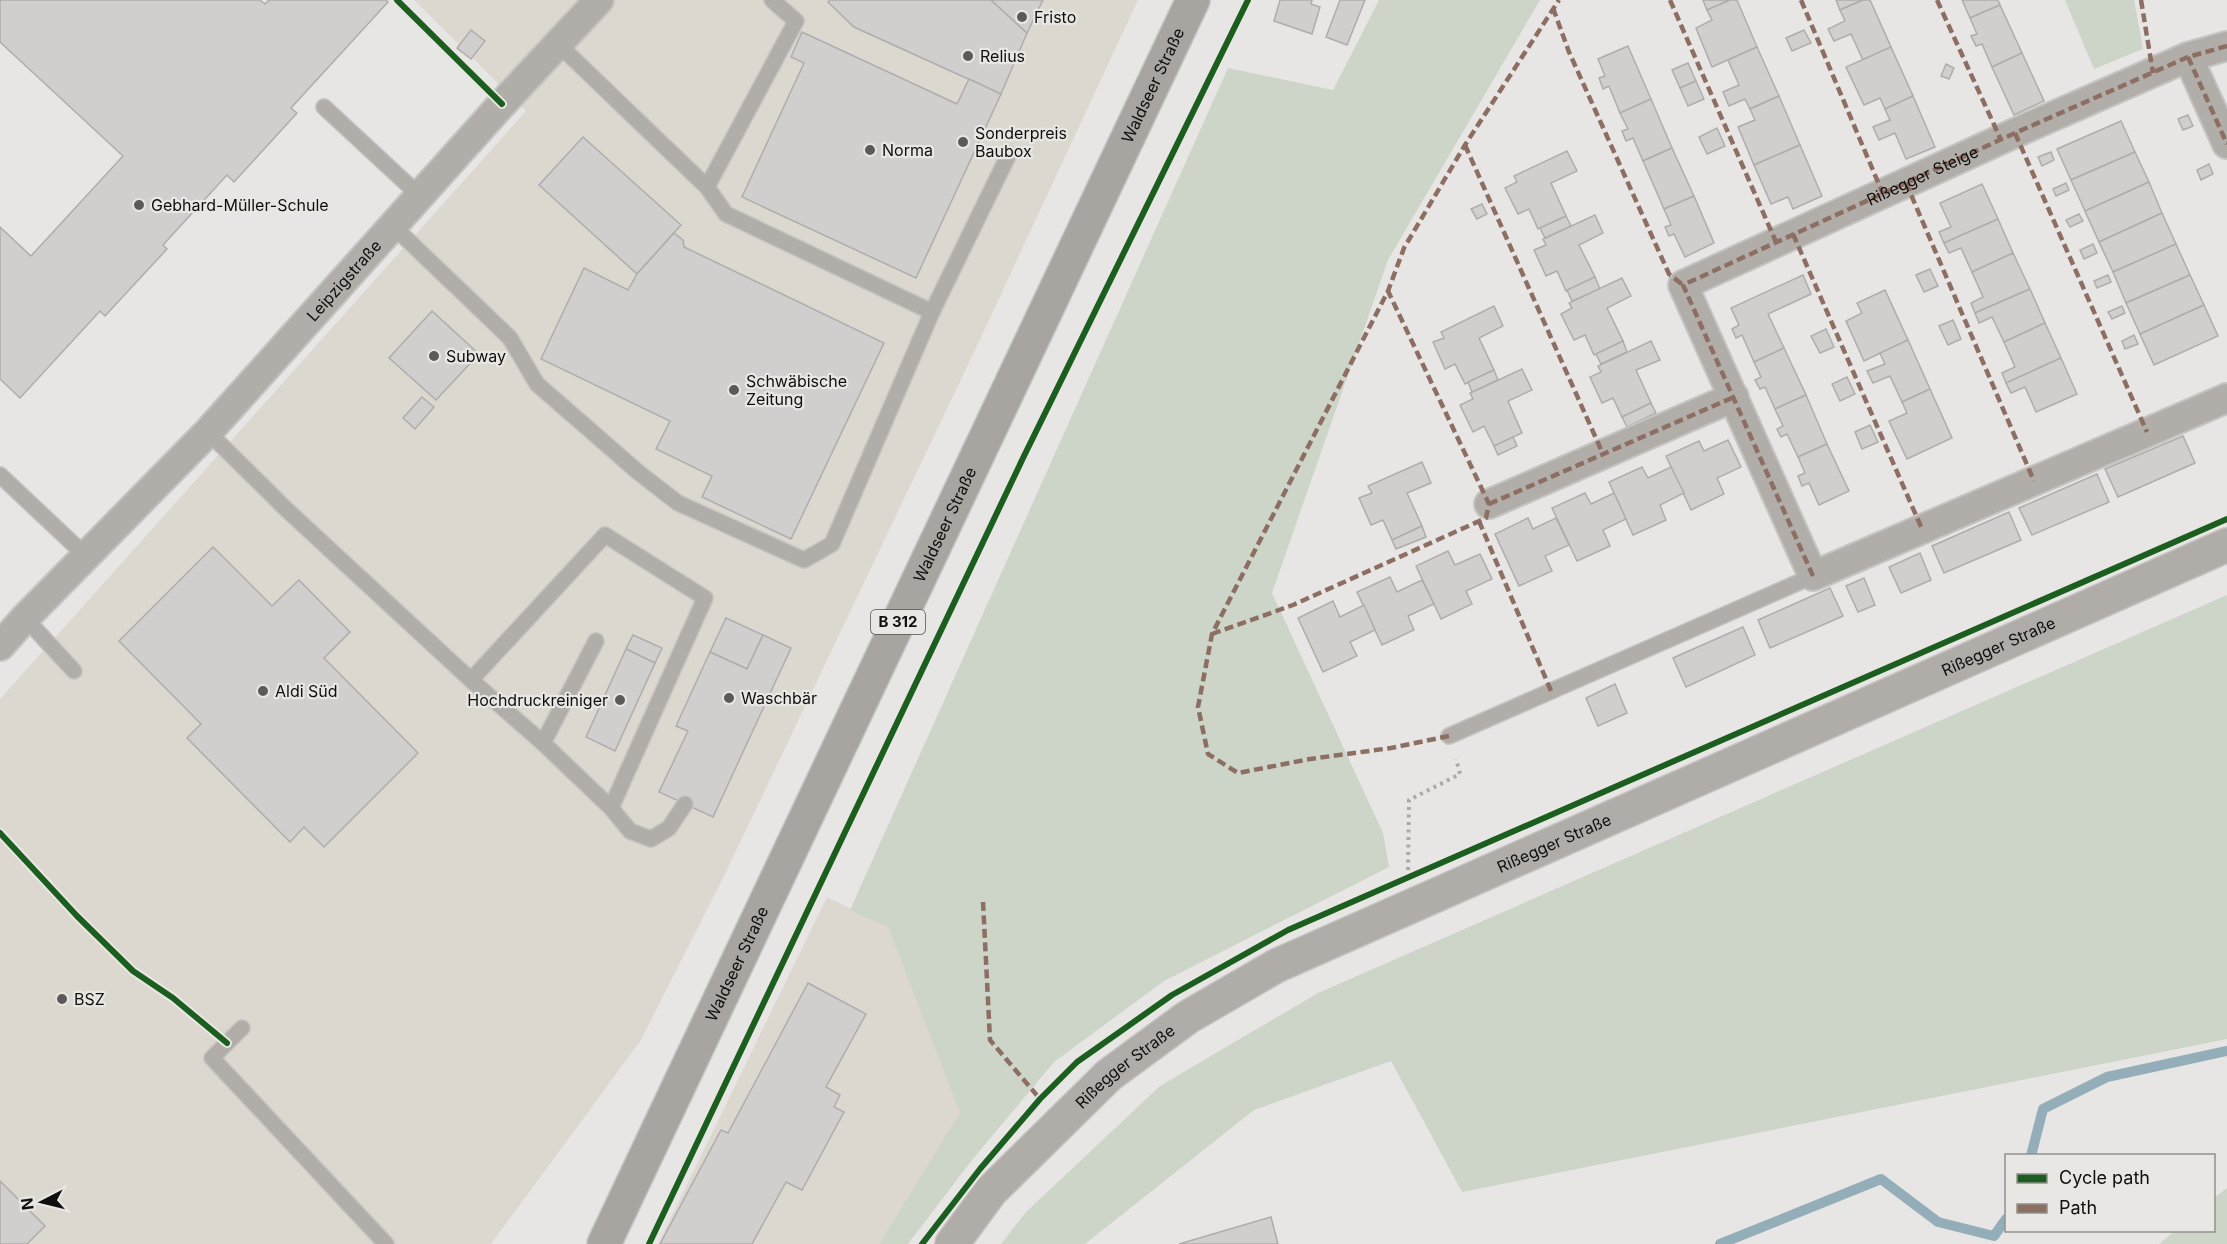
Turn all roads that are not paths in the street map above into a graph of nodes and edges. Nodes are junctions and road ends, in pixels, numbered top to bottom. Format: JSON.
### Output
{"nodes":[{"id":1,"x":599,"y":0,"type":"edge"},
{"id":2,"x":772,"y":0,"type":"edge"},
{"id":3,"x":1193,"y":0,"type":"edge"},
{"id":4,"x":558,"y":44,"type":"junction"},
{"id":5,"x":2227,"y":46,"type":"edge"},
{"id":6,"x":2188,"y":57,"type":"junction"},
{"id":7,"x":324,"y":107,"type":"dead end"},
{"id":8,"x":2227,"y":144,"type":"edge"},
{"id":9,"x":1008,"y":154,"type":"dead end"},
{"id":10,"x":707,"y":187,"type":"junction"},
{"id":11,"x":420,"y":196,"type":"junction"},
{"id":12,"x":393,"y":226,"type":"junction"},
{"id":13,"x":932,"y":312,"type":"junction"},
{"id":14,"x":1734,"y":397,"type":"junction"},
{"id":15,"x":2227,"y":398,"type":"edge"},
{"id":16,"x":208,"y":432,"type":"junction"},
{"id":17,"x":0,"y":475,"type":"edge"},
{"id":18,"x":1489,"y":504,"type":"dead end"},
{"id":19,"x":2227,"y":545,"type":"edge"},
{"id":20,"x":87,"y":557,"type":"junction"},
{"id":21,"x":1813,"y":576,"type":"junction"},
{"id":22,"x":26,"y":618,"type":"junction"},
{"id":23,"x":596,"y":641,"type":"dead end"},
{"id":24,"x":0,"y":646,"type":"edge"},
{"id":25,"x":74,"y":671,"type":"dead end"},
{"id":26,"x":471,"y":680,"type":"junction"},
{"id":27,"x":1449,"y":736,"type":"dead end"},
{"id":28,"x":543,"y":742,"type":"junction"},
{"id":29,"x":685,"y":804,"type":"dead end"},
{"id":30,"x":611,"y":808,"type":"junction"},
{"id":31,"x":242,"y":1028,"type":"dead end"},
{"id":32,"x":386,"y":1244,"type":"edge"},
{"id":33,"x":604,"y":1244,"type":"edge"},
{"id":34,"x":952,"y":1244,"type":"edge"}],
"edges":[{"from":1,"to":4,"type":"street","name":"Leipzigstraße"},
{"from":2,"to":10,"type":"lane"},
{"from":3,"to":33,"type":"main road","name":"Waldseer Straße","number":"B 312"},
{"from":4,"to":10,"type":"lane"},
{"from":4,"to":11,"type":"street","name":"Leipzigstraße"},
{"from":5,"to":6,"type":"street"},
{"from":6,"to":8,"type":"street"},
{"from":6,"to":14,"type":"street","name":"Rißegger Steige"},
{"from":7,"to":11,"type":"lane"},
{"from":9,"to":13,"type":"lane"},
{"from":10,"to":13,"type":"lane"},
{"from":11,"to":12,"type":"street","name":"Leipzigstraße"},
{"from":12,"to":13,"type":"lane"},
{"from":12,"to":16,"type":"street","name":"Leipzigstraße"},
{"from":14,"to":18,"type":"street"},
{"from":14,"to":21,"type":"street","name":"Rißegger Steige"},
{"from":15,"to":21,"type":"street"},
{"from":16,"to":20,"type":"street","name":"Leipzigstraße"},
{"from":16,"to":26,"type":"lane"},
{"from":17,"to":20,"type":"lane"},
{"from":19,"to":34,"type":"street","name":"Rißegger Straße"},
{"from":20,"to":22,"type":"street","name":"Leipzigstraße"},
{"from":21,"to":27,"type":"lane"},
{"from":22,"to":24,"type":"street","name":"Leipzigstraße"},
{"from":22,"to":25,"type":"lane"},
{"from":23,"to":28,"type":"lane"},
{"from":26,"to":28,"type":"lane"},
{"from":26,"to":30,"type":"lane"},
{"from":28,"to":30,"type":"lane"},
{"from":29,"to":30,"type":"lane"},
{"from":31,"to":32,"type":"lane"}]}
